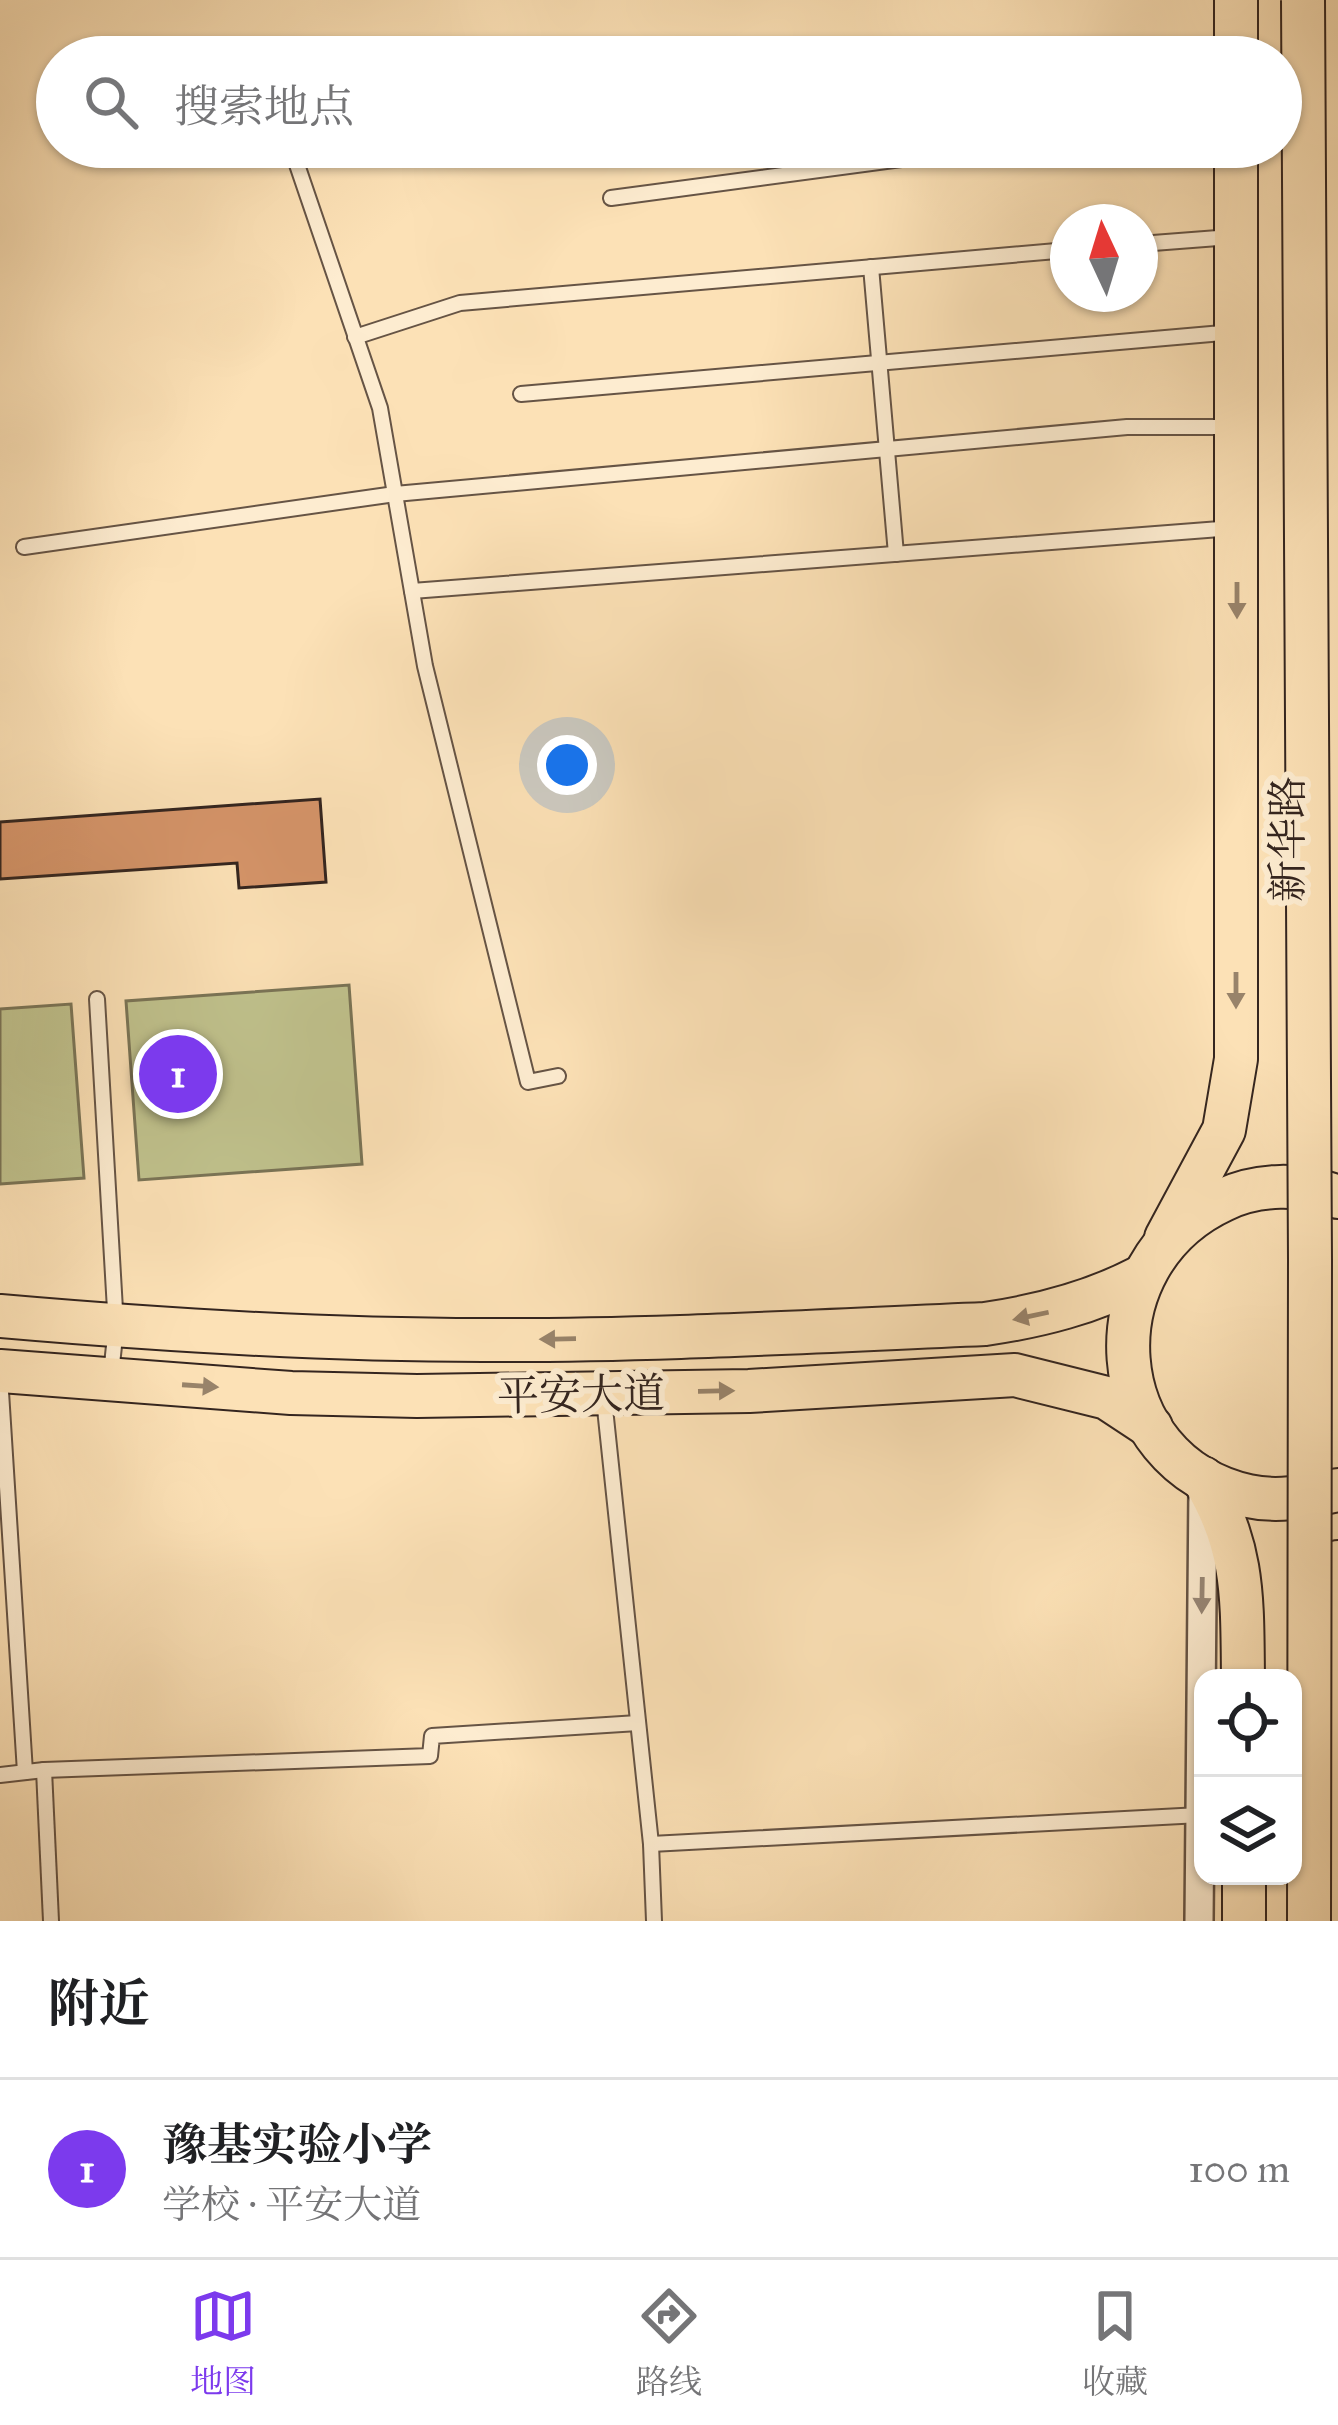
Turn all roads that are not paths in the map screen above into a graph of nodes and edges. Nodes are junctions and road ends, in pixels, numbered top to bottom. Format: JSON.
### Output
{"nodes":[{"id":1,"x":1236,"y":0,"type":"edge"},
{"id":2,"x":1282,"y":0,"type":"edge"},
{"id":3,"x":1303,"y":0,"type":"edge"},
{"id":4,"x":1236,"y":36,"type":"edge"},
{"id":5,"x":1282,"y":36,"type":"edge"},
{"id":6,"x":298,"y":168,"type":"edge"},
{"id":7,"x":835,"y":168,"type":"edge"},
{"id":8,"x":1236,"y":168,"type":"edge"},
{"id":9,"x":1283,"y":168,"type":"edge"},
{"id":10,"x":611,"y":198,"type":"dead end"},
{"id":11,"x":1236,"y":236,"type":"junction"},
{"id":12,"x":1158,"y":242,"type":"edge"},
{"id":13,"x":1050,"y":252,"type":"edge"},
{"id":14,"x":871,"y":267,"type":"junction"},
{"id":15,"x":1237,"y":332,"type":"junction"},
{"id":16,"x":355,"y":337,"type":"junction"},
{"id":17,"x":879,"y":362,"type":"junction"},
{"id":18,"x":521,"y":394,"type":"dead end"},
{"id":19,"x":1236,"y":428,"type":"junction"},
{"id":20,"x":887,"y":450,"type":"junction"},
{"id":21,"x":395,"y":494,"type":"junction"},
{"id":22,"x":1237,"y":528,"type":"junction"},
{"id":23,"x":24,"y":547,"type":"dead end"},
{"id":24,"x":896,"y":554,"type":"junction"},
{"id":25,"x":412,"y":591,"type":"junction"},
{"id":26,"x":98,"y":999,"type":"dead end"},
{"id":27,"x":558,"y":1076,"type":"dead end"},
{"id":28,"x":1338,"y":1197,"type":"edge"},
{"id":29,"x":1166,"y":1238,"type":"junction"},
{"id":30,"x":1141,"y":1277,"type":"junction"},
{"id":31,"x":0,"y":1316,"type":"edge"},
{"id":32,"x":116,"y":1327,"type":"junction"},
{"id":33,"x":0,"y":1371,"type":"edge"},
{"id":34,"x":110,"y":1380,"type":"junction"},
{"id":35,"x":603,"y":1394,"type":"junction"},
{"id":36,"x":1150,"y":1427,"type":"junction"},
{"id":37,"x":2,"y":1452,"type":"edge"},
{"id":38,"x":1203,"y":1478,"type":"junction"},
{"id":39,"x":1338,"y":1490,"type":"edge"},
{"id":40,"x":1338,"y":1562,"type":"edge"},
{"id":41,"x":1243,"y":1669,"type":"edge"},
{"id":42,"x":1288,"y":1669,"type":"edge"},
{"id":43,"x":638,"y":1723,"type":"junction"},
{"id":44,"x":44,"y":1770,"type":"junction"},
{"id":45,"x":25,"y":1772,"type":"junction"},
{"id":46,"x":0,"y":1775,"type":"edge"},
{"id":47,"x":1200,"y":1777,"type":"edge"},
{"id":48,"x":1194,"y":1815,"type":"edge"},
{"id":49,"x":651,"y":1844,"type":"junction"},
{"id":50,"x":1199,"y":1885,"type":"edge"},
{"id":51,"x":1244,"y":1885,"type":"edge"},
{"id":52,"x":1288,"y":1885,"type":"edge"},
{"id":53,"x":51,"y":1921,"type":"edge"},
{"id":54,"x":654,"y":1921,"type":"edge"},
{"id":55,"x":1199,"y":1921,"type":"edge"},
{"id":56,"x":1244,"y":1921,"type":"edge"},
{"id":57,"x":1288,"y":1921,"type":"edge"},
{"id":58,"x":1309,"y":1921,"type":"edge"},
{"id":59,"x":1333,"y":1921,"type":"edge"}],
"edges":[{"from":1,"to":4,"type":"main road"},
{"from":2,"to":5,"type":"main road","name":"新华路"},
{"from":3,"to":58,"type":"main road","name":"新华路","bridge":true},
{"from":6,"to":16,"type":"lane"},
{"from":7,"to":10,"type":"lane"},
{"from":8,"to":11,"type":"main road"},
{"from":9,"to":42,"type":"main road","name":"新华路"},
{"from":11,"to":12,"type":"lane"},
{"from":11,"to":15,"type":"main road"},
{"from":13,"to":14,"type":"lane"},
{"from":14,"to":16,"type":"lane"},
{"from":14,"to":17,"type":"lane"},
{"from":15,"to":17,"type":"lane"},
{"from":15,"to":19,"type":"main road"},
{"from":16,"to":21,"type":"lane"},
{"from":17,"to":18,"type":"lane"},
{"from":17,"to":20,"type":"lane"},
{"from":19,"to":20,"type":"lane"},
{"from":19,"to":22,"type":"main road"},
{"from":20,"to":21,"type":"lane"},
{"from":20,"to":24,"type":"lane"},
{"from":21,"to":23,"type":"lane"},
{"from":21,"to":25,"type":"lane"},
{"from":22,"to":24,"type":"lane"},
{"from":22,"to":29,"type":"main road","one_way":true},
{"from":24,"to":25,"type":"lane"},
{"from":25,"to":27,"type":"lane"},
{"from":26,"to":32,"type":"lane"},
{"from":28,"to":29,"type":"main road"},
{"from":29,"to":30,"type":"main road"},
{"from":30,"to":32,"type":"main road","name":"平安大道","one_way":true},
{"from":30,"to":36,"type":"main road"},
{"from":31,"to":32,"type":"main road","name":"平安大道"},
{"from":32,"to":34,"type":"lane"},
{"from":33,"to":34,"type":"main road","name":"平安大道"},
{"from":33,"to":37,"type":"lane"},
{"from":34,"to":35,"type":"main road","name":"平安大道","one_way":true},
{"from":35,"to":36,"type":"main road","name":"平安大道","one_way":true},
{"from":35,"to":43,"type":"lane"},
{"from":36,"to":38,"type":"main road"},
{"from":37,"to":45,"type":"lane"},
{"from":38,"to":39,"type":"main road"},
{"from":38,"to":41,"type":"main road"},
{"from":38,"to":47,"type":"street","one_way":true},
{"from":40,"to":59,"type":"main road"},
{"from":43,"to":44,"type":"lane"},
{"from":43,"to":49,"type":"lane"},
{"from":44,"to":45,"type":"lane"},
{"from":44,"to":53,"type":"lane"},
{"from":45,"to":46,"type":"lane"},
{"from":48,"to":49,"type":"lane"},
{"from":49,"to":54,"type":"lane"},
{"from":50,"to":55,"type":"street"},
{"from":51,"to":56,"type":"main road"},
{"from":52,"to":57,"type":"main road"}]}
